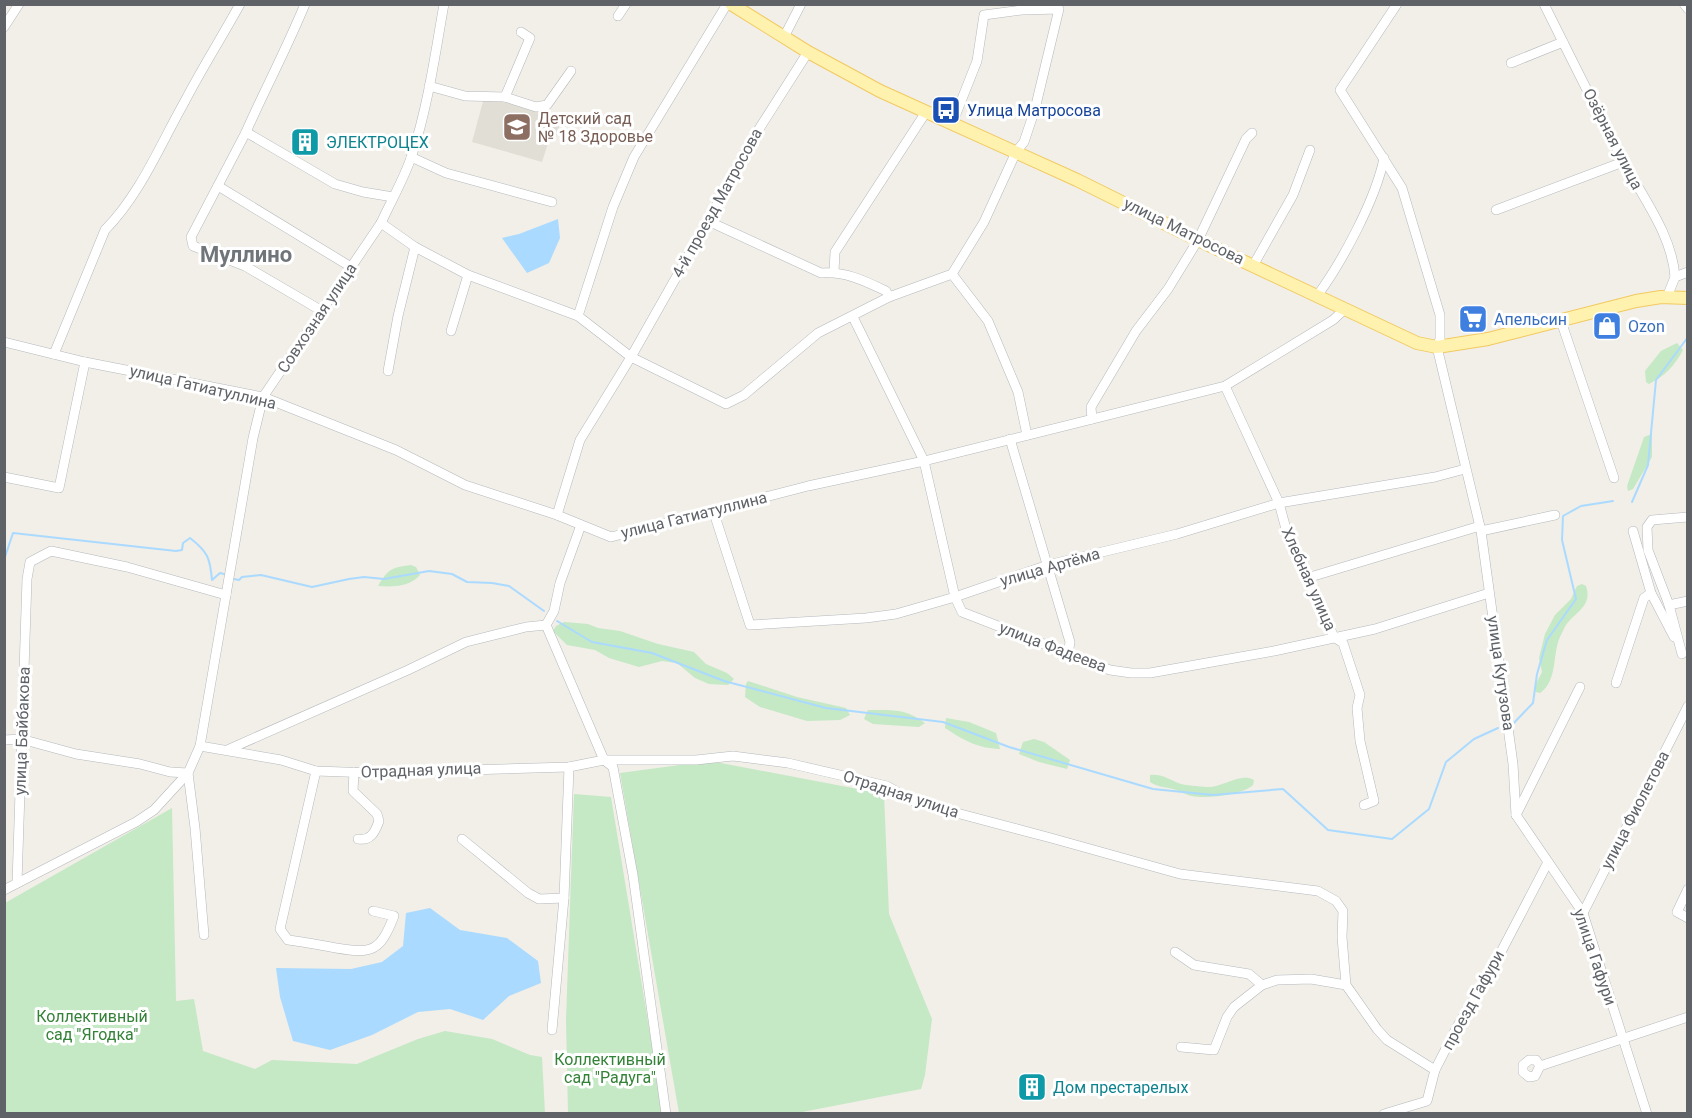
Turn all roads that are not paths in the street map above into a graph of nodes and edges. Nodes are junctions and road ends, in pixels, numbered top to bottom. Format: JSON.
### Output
{"nodes":[{"id":1,"x":19,"y":4,"type":"edge"},
{"id":2,"x":240,"y":4,"type":"edge"},
{"id":3,"x":305,"y":4,"type":"edge"},
{"id":4,"x":444,"y":4,"type":"edge"},
{"id":5,"x":626,"y":4,"type":"edge"},
{"id":6,"x":728,"y":4,"type":"edge"},
{"id":7,"x":801,"y":4,"type":"edge"},
{"id":8,"x":1397,"y":4,"type":"edge"},
{"id":9,"x":1544,"y":4,"type":"edge"},
{"id":10,"x":1684,"y":4,"type":"edge"},
{"id":11,"x":1688,"y":9,"type":"edge"},
{"id":12,"x":618,"y":16,"type":"dead end"},
{"id":13,"x":4,"y":27,"type":"edge"},
{"id":14,"x":521,"y":32,"type":"dead end"},
{"id":15,"x":784,"y":37,"type":"junction"},
{"id":16,"x":1563,"y":42,"type":"junction"},
{"id":17,"x":808,"y":52,"type":"junction"},
{"id":18,"x":1511,"y":63,"type":"dead end"},
{"id":19,"x":571,"y":71,"type":"dead end"},
{"id":20,"x":429,"y":86,"type":"junction"},
{"id":21,"x":505,"y":97,"type":"junction"},
{"id":22,"x":926,"y":112,"type":"junction"},
{"id":23,"x":952,"y":124,"type":"junction"},
{"id":24,"x":246,"y":132,"type":"junction"},
{"id":25,"x":1252,"y":133,"type":"dead end"},
{"id":26,"x":1310,"y":150,"type":"dead end"},
{"id":27,"x":1016,"y":152,"type":"junction"},
{"id":28,"x":411,"y":157,"type":"junction"},
{"id":29,"x":1384,"y":158,"type":"junction"},
{"id":30,"x":1623,"y":162,"type":"junction"},
{"id":31,"x":218,"y":186,"type":"junction"},
{"id":32,"x":393,"y":197,"type":"junction"},
{"id":33,"x":552,"y":202,"type":"dead end"},
{"id":34,"x":1497,"y":210,"type":"dead end"},
{"id":35,"x":708,"y":221,"type":"junction"},
{"id":36,"x":381,"y":223,"type":"junction"},
{"id":37,"x":1198,"y":240,"type":"junction"},
{"id":38,"x":415,"y":247,"type":"junction"},
{"id":39,"x":1254,"y":264,"type":"junction"},
{"id":40,"x":351,"y":267,"type":"junction"},
{"id":41,"x":834,"y":272,"type":"junction"},
{"id":42,"x":1688,"y":272,"type":"edge"},
{"id":43,"x":468,"y":274,"type":"junction"},
{"id":44,"x":952,"y":274,"type":"junction"},
{"id":45,"x":1675,"y":276,"type":"junction"},
{"id":46,"x":1317,"y":296,"type":"junction"},
{"id":47,"x":889,"y":297,"type":"junction"},
{"id":48,"x":1664,"y":297,"type":"junction"},
{"id":49,"x":1688,"y":298,"type":"edge"},
{"id":50,"x":1345,"y":309,"type":"junction"},
{"id":51,"x":322,"y":311,"type":"junction"},
{"id":52,"x":578,"y":316,"type":"junction"},
{"id":53,"x":853,"y":316,"type":"junction"},
{"id":54,"x":1561,"y":321,"type":"junction"},
{"id":55,"x":451,"y":331,"type":"dead end"},
{"id":56,"x":4,"y":342,"type":"edge"},
{"id":57,"x":1437,"y":347,"type":"junction"},
{"id":58,"x":54,"y":354,"type":"junction"},
{"id":59,"x":631,"y":357,"type":"junction"},
{"id":60,"x":85,"y":362,"type":"junction"},
{"id":61,"x":388,"y":371,"type":"dead end"},
{"id":62,"x":1225,"y":386,"type":"junction"},
{"id":63,"x":263,"y":397,"type":"junction"},
{"id":64,"x":1092,"y":419,"type":"junction"},
{"id":65,"x":1027,"y":435,"type":"junction"},
{"id":66,"x":1010,"y":439,"type":"junction"},
{"id":67,"x":924,"y":461,"type":"junction"},
{"id":68,"x":1465,"y":469,"type":"junction"},
{"id":69,"x":4,"y":477,"type":"edge"},
{"id":70,"x":1614,"y":478,"type":"dead end"},
{"id":71,"x":1279,"y":502,"type":"junction"},
{"id":72,"x":713,"y":510,"type":"junction"},
{"id":73,"x":557,"y":515,"type":"junction"},
{"id":74,"x":1555,"y":515,"type":"dead end"},
{"id":75,"x":1688,"y":517,"type":"edge"},
{"id":76,"x":581,"y":525,"type":"junction"},
{"id":77,"x":1480,"y":529,"type":"junction"},
{"id":78,"x":1633,"y":531,"type":"dead end"},
{"id":79,"x":1048,"y":565,"type":"junction"},
{"id":80,"x":1307,"y":578,"type":"junction"},
{"id":81,"x":1490,"y":593,"type":"junction"},
{"id":82,"x":1651,"y":593,"type":"junction"},
{"id":83,"x":226,"y":595,"type":"junction"},
{"id":84,"x":955,"y":597,"type":"junction"},
{"id":85,"x":1688,"y":601,"type":"edge"},
{"id":86,"x":1669,"y":605,"type":"junction"},
{"id":87,"x":546,"y":625,"type":"junction"},
{"id":88,"x":1334,"y":637,"type":"junction"},
{"id":89,"x":1068,"y":654,"type":"junction"},
{"id":90,"x":1685,"y":658,"type":"edge"},
{"id":91,"x":1616,"y":683,"type":"dead end"},
{"id":92,"x":1580,"y":687,"type":"dead end"},
{"id":93,"x":1688,"y":706,"type":"edge"},
{"id":94,"x":21,"y":739,"type":"junction"},
{"id":95,"x":4,"y":740,"type":"edge"},
{"id":96,"x":200,"y":746,"type":"junction"},
{"id":97,"x":227,"y":750,"type":"junction"},
{"id":98,"x":604,"y":760,"type":"junction"},
{"id":99,"x":569,"y":767,"type":"junction"},
{"id":100,"x":316,"y":771,"type":"junction"},
{"id":101,"x":354,"y":772,"type":"junction"},
{"id":102,"x":189,"y":773,"type":"junction"},
{"id":103,"x":1364,"y":805,"type":"dead end"},
{"id":104,"x":1516,"y":815,"type":"junction"},
{"id":105,"x":358,"y":839,"type":"dead end"},
{"id":106,"x":462,"y":839,"type":"dead end"},
{"id":107,"x":1548,"y":862,"type":"junction"},
{"id":108,"x":17,"y":883,"type":"junction"},
{"id":109,"x":1688,"y":889,"type":"edge"},
{"id":110,"x":4,"y":890,"type":"edge"},
{"id":111,"x":564,"y":898,"type":"junction"},
{"id":112,"x":373,"y":910,"type":"dead end"},
{"id":113,"x":1583,"y":913,"type":"junction"},
{"id":114,"x":1688,"y":918,"type":"edge"},
{"id":115,"x":204,"y":935,"type":"dead end"},
{"id":116,"x":1175,"y":952,"type":"dead end"},
{"id":117,"x":1262,"y":985,"type":"junction"},
{"id":118,"x":1346,"y":985,"type":"junction"},
{"id":119,"x":1688,"y":1017,"type":"edge"},
{"id":120,"x":552,"y":1030,"type":"dead end"},
{"id":121,"x":1623,"y":1038,"type":"junction"},
{"id":122,"x":1181,"y":1047,"type":"dead end"},
{"id":123,"x":1540,"y":1066,"type":"dead end"},
{"id":124,"x":1435,"y":1070,"type":"junction"},
{"id":125,"x":666,"y":1113,"type":"edge"},
{"id":126,"x":1383,"y":1113,"type":"edge"},
{"id":127,"x":1647,"y":1113,"type":"edge"}],
"edges":[{"from":1,"to":13,"type":"street"},
{"from":2,"to":58,"type":"street"},
{"from":3,"to":24,"type":"street"},
{"from":4,"to":20,"type":"street","name":"Совхозная улица"},
{"from":5,"to":12,"type":"street"},
{"from":6,"to":15,"type":"main road","name":"улица Матросова"},
{"from":6,"to":52,"type":"street"},
{"from":7,"to":15,"type":"street"},
{"from":8,"to":29,"type":"street","name":"улица Кутузова"},
{"from":9,"to":16,"type":"street","name":"Озёрная улица"},
{"from":10,"to":11,"type":"street"},
{"from":14,"to":21,"type":"street"},
{"from":15,"to":17,"type":"main road","name":"улица Матросова"},
{"from":16,"to":18,"type":"street"},
{"from":16,"to":30,"type":"street","name":"Озёрная улица"},
{"from":17,"to":22,"type":"main road","name":"улица Матросова"},
{"from":17,"to":35,"type":"street","name":"4-й проезд Матросова"},
{"from":19,"to":21,"type":"street"},
{"from":20,"to":21,"type":"street"},
{"from":20,"to":28,"type":"street","name":"Совхозная улица"},
{"from":22,"to":23,"type":"main road","name":"улица Матросова"},
{"from":22,"to":41,"type":"street"},
{"from":23,"to":27,"type":"main road","name":"улица Матросова"},
{"from":23,"to":27,"type":"street"},
{"from":24,"to":31,"type":"street"},
{"from":24,"to":32,"type":"street"},
{"from":25,"to":37,"type":"street"},
{"from":26,"to":39,"type":"street"},
{"from":27,"to":37,"type":"main road","name":"улица Матросова"},
{"from":27,"to":44,"type":"street"},
{"from":28,"to":32,"type":"street","name":"Совхозная улица"},
{"from":28,"to":33,"type":"street"},
{"from":29,"to":46,"type":"street"},
{"from":29,"to":57,"type":"street","name":"улица Кутузова"},
{"from":30,"to":34,"type":"street"},
{"from":30,"to":45,"type":"street","name":"Озёрная улица"},
{"from":31,"to":40,"type":"street"},
{"from":31,"to":51,"type":"street"},
{"from":32,"to":36,"type":"street","name":"Совхозная улица"},
{"from":35,"to":41,"type":"street"},
{"from":35,"to":59,"type":"street","name":"4-й проезд Матросова"},
{"from":36,"to":38,"type":"street"},
{"from":36,"to":40,"type":"street","name":"Совхозная улица"},
{"from":37,"to":39,"type":"main road","name":"улица Матросова"},
{"from":37,"to":64,"type":"street"},
{"from":38,"to":43,"type":"street"},
{"from":38,"to":61,"type":"street"},
{"from":39,"to":46,"type":"main road","name":"улица Матросова"},
{"from":40,"to":51,"type":"street","name":"Совхозная улица"},
{"from":41,"to":47,"type":"street"},
{"from":42,"to":45,"type":"street"},
{"from":43,"to":52,"type":"street"},
{"from":43,"to":55,"type":"street"},
{"from":44,"to":47,"type":"street"},
{"from":44,"to":65,"type":"street"},
{"from":45,"to":48,"type":"street"},
{"from":46,"to":50,"type":"main road","name":"улица Матросова"},
{"from":47,"to":53,"type":"street"},
{"from":48,"to":49,"type":"main road","name":"улица Матросова"},
{"from":48,"to":54,"type":"main road","name":"улица Матросова"},
{"from":50,"to":57,"type":"main road","name":"улица Матросова"},
{"from":50,"to":62,"type":"street","name":"улица Гатиатуллина"},
{"from":51,"to":63,"type":"street","name":"Совхозная улица"},
{"from":52,"to":59,"type":"street"},
{"from":53,"to":59,"type":"street"},
{"from":53,"to":67,"type":"street"},
{"from":54,"to":57,"type":"main road","name":"улица Матросова"},
{"from":54,"to":70,"type":"street"},
{"from":56,"to":58,"type":"street","name":"улица Гатиатуллина"},
{"from":57,"to":68,"type":"street","name":"улица Кутузова"},
{"from":58,"to":60,"type":"street","name":"улица Гатиатуллина"},
{"from":59,"to":73,"type":"street","name":"4-й проезд Матросова"},
{"from":60,"to":63,"type":"street","name":"улица Гатиатуллина"},
{"from":60,"to":69,"type":"street"},
{"from":62,"to":64,"type":"street","name":"улица Гатиатуллина"},
{"from":62,"to":71,"type":"street","name":"Хлебная улица"},
{"from":63,"to":73,"type":"street","name":"улица Гатиатуллина"},
{"from":63,"to":83,"type":"street","name":"Совхозная улица"},
{"from":64,"to":65,"type":"street","name":"улица Гатиатуллина"},
{"from":65,"to":66,"type":"street","name":"улица Гатиатуллина"},
{"from":66,"to":67,"type":"street","name":"улица Гатиатуллина"},
{"from":66,"to":79,"type":"street"},
{"from":67,"to":72,"type":"street","name":"улица Гатиатуллина"},
{"from":67,"to":84,"type":"street"},
{"from":68,"to":71,"type":"street","name":"улица Артёма"},
{"from":68,"to":77,"type":"street","name":"улица Кутузова"},
{"from":71,"to":79,"type":"street","name":"улица Артёма"},
{"from":71,"to":80,"type":"street","name":"Хлебная улица"},
{"from":72,"to":76,"type":"street","name":"улица Гатиатуллина"},
{"from":72,"to":84,"type":"street","name":"улица Артёма"},
{"from":73,"to":76,"type":"street","name":"улица Гатиатуллина"},
{"from":74,"to":77,"type":"street"},
{"from":75,"to":86,"type":"street"},
{"from":76,"to":87,"type":"street"},
{"from":77,"to":80,"type":"street"},
{"from":77,"to":81,"type":"street","name":"улица Кутузова"},
{"from":78,"to":82,"type":"street"},
{"from":79,"to":84,"type":"street","name":"улица Артёма"},
{"from":79,"to":89,"type":"street"},
{"from":80,"to":88,"type":"street","name":"Хлебная улица"},
{"from":81,"to":88,"type":"street","name":"улица Фадеева"},
{"from":81,"to":104,"type":"street","name":"улица Кутузова"},
{"from":82,"to":90,"type":"street"},
{"from":82,"to":91,"type":"street"},
{"from":83,"to":94,"type":"street","name":"улица Байбакова"},
{"from":83,"to":96,"type":"street","name":"Совхозная улица"},
{"from":84,"to":89,"type":"street","name":"улица Фадеева"},
{"from":85,"to":86,"type":"street"},
{"from":86,"to":90,"type":"street"},
{"from":87,"to":97,"type":"street"},
{"from":87,"to":98,"type":"street"},
{"from":88,"to":89,"type":"street","name":"улица Фадеева"},
{"from":88,"to":103,"type":"street","name":"Хлебная улица"},
{"from":92,"to":104,"type":"street"},
{"from":93,"to":113,"type":"street","name":"улица Фиолетова"},
{"from":94,"to":95,"type":"street"},
{"from":94,"to":102,"type":"street"},
{"from":94,"to":108,"type":"street","name":"улица Байбакова"},
{"from":96,"to":97,"type":"street","name":"Отрадная улица"},
{"from":96,"to":102,"type":"street"},
{"from":97,"to":100,"type":"street","name":"Отрадная улица"},
{"from":98,"to":99,"type":"street","name":"Отрадная улица"},
{"from":98,"to":118,"type":"street","name":"Отрадная улица"},
{"from":98,"to":125,"type":"street"},
{"from":99,"to":101,"type":"street","name":"Отрадная улица"},
{"from":99,"to":111,"type":"street"},
{"from":100,"to":101,"type":"street","name":"Отрадная улица"},
{"from":100,"to":112,"type":"street"},
{"from":101,"to":105,"type":"street"},
{"from":102,"to":108,"type":"street"},
{"from":102,"to":115,"type":"street"},
{"from":104,"to":107,"type":"street","name":"улица Гафури"},
{"from":106,"to":111,"type":"street"},
{"from":107,"to":113,"type":"street","name":"улица Гафури"},
{"from":107,"to":124,"type":"street","name":"проезд Гафури"},
{"from":108,"to":110,"type":"street"},
{"from":109,"to":114,"type":"street"},
{"from":111,"to":120,"type":"street"},
{"from":113,"to":121,"type":"street","name":"улица Гафури"},
{"from":116,"to":117,"type":"street"},
{"from":117,"to":118,"type":"street"},
{"from":117,"to":122,"type":"street"},
{"from":118,"to":124,"type":"street"},
{"from":119,"to":121,"type":"street"},
{"from":121,"to":123,"type":"street"},
{"from":121,"to":127,"type":"street","name":"улица Гафури"},
{"from":124,"to":126,"type":"street","name":"проезд Гафури"}]}
